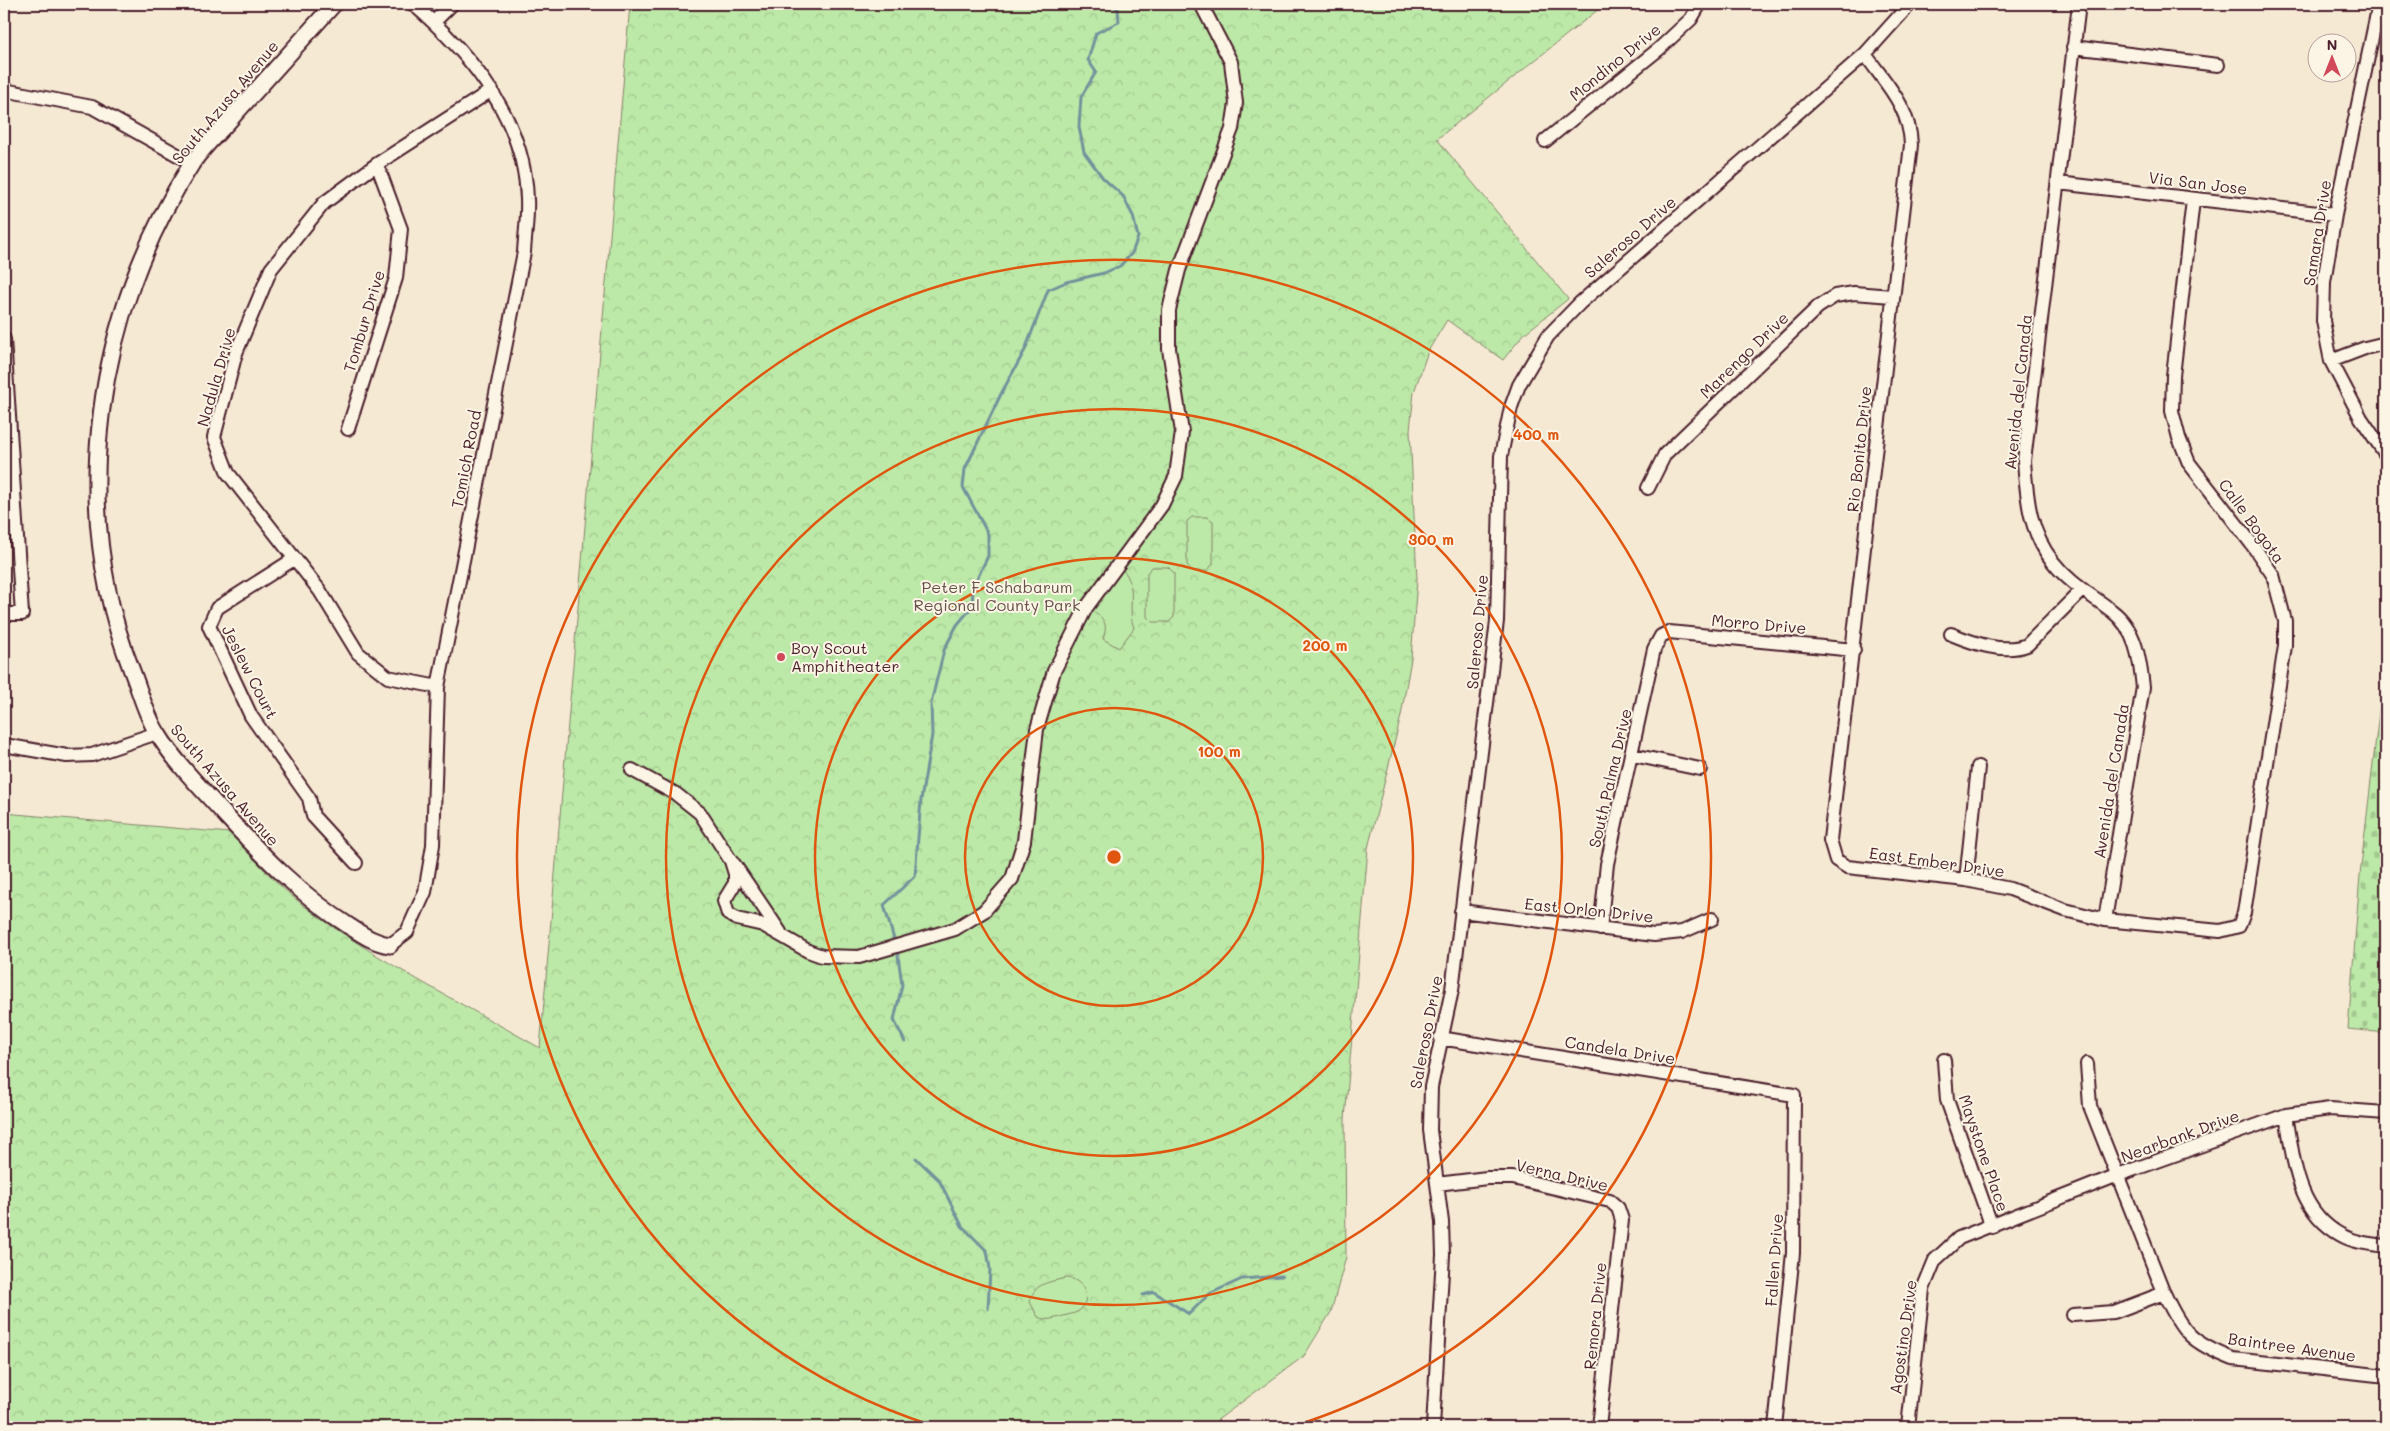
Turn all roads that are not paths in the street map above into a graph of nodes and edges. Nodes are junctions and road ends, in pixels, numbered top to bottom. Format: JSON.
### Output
{"nodes":[{"id":1,"x":334,"y":4,"type":"edge"},
{"id":2,"x":413,"y":4,"type":"edge"},
{"id":3,"x":452,"y":4,"type":"edge"},
{"id":4,"x":1202,"y":4,"type":"edge"},
{"id":5,"x":1700,"y":4,"type":"edge"},
{"id":6,"x":1910,"y":4,"type":"edge"},
{"id":7,"x":2078,"y":4,"type":"edge"},
{"id":8,"x":2379,"y":4,"type":"edge"},
{"id":9,"x":2382,"y":19,"type":"edge"},
{"id":10,"x":434,"y":22,"type":"junction"},
{"id":11,"x":2074,"y":48,"type":"junction"},
{"id":12,"x":1865,"y":54,"type":"junction"},
{"id":13,"x":2218,"y":65,"type":"dead end"},
{"id":14,"x":4,"y":90,"type":"edge"},
{"id":15,"x":492,"y":90,"type":"junction"},
{"id":16,"x":1545,"y":141,"type":"dead end"},
{"id":17,"x":192,"y":163,"type":"junction"},
{"id":18,"x":378,"y":164,"type":"junction"},
{"id":19,"x":2058,"y":183,"type":"junction"},
{"id":20,"x":2194,"y":200,"type":"junction"},
{"id":21,"x":2335,"y":215,"type":"junction"},
{"id":22,"x":1892,"y":296,"type":"junction"},
{"id":23,"x":4,"y":339,"type":"edge"},
{"id":24,"x":2386,"y":343,"type":"edge"},
{"id":25,"x":2332,"y":361,"type":"junction"},
{"id":26,"x":348,"y":429,"type":"dead end"},
{"id":27,"x":2386,"y":455,"type":"edge"},
{"id":28,"x":1648,"y":488,"type":"dead end"},
{"id":29,"x":294,"y":559,"type":"junction"},
{"id":30,"x":2082,"y":590,"type":"junction"},
{"id":31,"x":4,"y":614,"type":"edge"},
{"id":32,"x":1952,"y":634,"type":"dead end"},
{"id":33,"x":1661,"y":636,"type":"joint"},
{"id":34,"x":1854,"y":650,"type":"junction"},
{"id":35,"x":438,"y":687,"type":"junction"},
{"id":36,"x":157,"y":733,"type":"junction"},
{"id":37,"x":4,"y":745,"type":"edge"},
{"id":38,"x":1633,"y":754,"type":"junction"},
{"id":39,"x":1978,"y":767,"type":"dead end"},
{"id":40,"x":1700,"y":769,"type":"dead end"},
{"id":41,"x":632,"y":770,"type":"dead end"},
{"id":42,"x":1836,"y":860,"type":"joint"},
{"id":43,"x":731,"y":861,"type":"junction"},
{"id":44,"x":356,"y":863,"type":"dead end"},
{"id":45,"x":1966,"y":880,"type":"junction"},
{"id":46,"x":1461,"y":911,"type":"junction"},
{"id":47,"x":1712,"y":919,"type":"dead end"},
{"id":48,"x":2105,"y":920,"type":"junction"},
{"id":49,"x":2239,"y":926,"type":"joint"},
{"id":50,"x":1600,"y":929,"type":"junction"},
{"id":51,"x":784,"y":938,"type":"junction"},
{"id":52,"x":390,"y":945,"type":"joint"},
{"id":53,"x":1440,"y":1038,"type":"junction"},
{"id":54,"x":1944,"y":1060,"type":"dead end"},
{"id":55,"x":2087,"y":1064,"type":"dead end"},
{"id":56,"x":1794,"y":1095,"type":"joint"},
{"id":57,"x":2386,"y":1113,"type":"edge"},
{"id":58,"x":2286,"y":1115,"type":"junction"},
{"id":59,"x":2118,"y":1175,"type":"junction"},
{"id":60,"x":1437,"y":1184,"type":"junction"},
{"id":61,"x":1618,"y":1208,"type":"joint"},
{"id":62,"x":1992,"y":1226,"type":"junction"},
{"id":63,"x":2386,"y":1246,"type":"edge"},
{"id":64,"x":2164,"y":1293,"type":"junction"},
{"id":65,"x":2073,"y":1315,"type":"dead end"},
{"id":66,"x":2386,"y":1376,"type":"edge"},
{"id":67,"x":1433,"y":1427,"type":"edge"},
{"id":68,"x":1599,"y":1427,"type":"edge"},
{"id":69,"x":1775,"y":1427,"type":"edge"},
{"id":70,"x":1908,"y":1427,"type":"edge"}],
"edges":[{"from":1,"to":17,"type":"street","name":"South Azusa Avenue"},
{"from":2,"to":10,"type":"street","name":"Tomich Road"},
{"from":3,"to":10,"type":"street"},
{"from":4,"to":51,"type":"street"},
{"from":5,"to":16,"type":"street","name":"Mondino Drive"},
{"from":6,"to":12,"type":"street","name":"Saleroso Drive"},
{"from":7,"to":11,"type":"street","name":"Avenida del Canada"},
{"from":8,"to":9,"type":"street","name":"Samara Drive"},
{"from":9,"to":21,"type":"street","name":"Samara Drive"},
{"from":10,"to":15,"type":"street","name":"Tomich Road"},
{"from":11,"to":13,"type":"street"},
{"from":11,"to":19,"type":"street","name":"Avenida del Canada"},
{"from":12,"to":22,"type":"street","name":"Rio Bonito Drive"},
{"from":12,"to":46,"type":"street","name":"Saleroso Drive"},
{"from":14,"to":17,"type":"street"},
{"from":15,"to":18,"type":"street","name":"Nadula Drive"},
{"from":15,"to":35,"type":"street","name":"Tomich Road"},
{"from":17,"to":36,"type":"street","name":"South Azusa Avenue"},
{"from":18,"to":26,"type":"street","name":"Tombur Drive"},
{"from":18,"to":29,"type":"street","name":"Nadula Drive"},
{"from":19,"to":20,"type":"street","name":"Via San Jose"},
{"from":19,"to":30,"type":"street","name":"Avenida del Canada"},
{"from":20,"to":21,"type":"street","name":"Via San Jose"},
{"from":20,"to":49,"type":"street","name":"Calle Bogota"},
{"from":21,"to":25,"type":"street","name":"Samara Drive"},
{"from":22,"to":28,"type":"street","name":"Marengo Drive"},
{"from":22,"to":34,"type":"street","name":"Rio Bonito Drive"},
{"from":23,"to":31,"type":"street"},
{"from":24,"to":25,"type":"street"},
{"from":25,"to":27,"type":"street","name":"Samara Drive"},
{"from":29,"to":35,"type":"street","name":"Nadula Drive"},
{"from":29,"to":44,"type":"street","name":"Jeslew Court"},
{"from":30,"to":32,"type":"street"},
{"from":30,"to":48,"type":"street","name":"Avenida del Canada"},
{"from":33,"to":34,"type":"street","name":"Morro Drive"},
{"from":33,"to":38,"type":"street","name":"South Palma Drive"},
{"from":34,"to":42,"type":"street","name":"Rio Bonito Drive"},
{"from":35,"to":52,"type":"street","name":"Tomich Road"},
{"from":36,"to":37,"type":"street"},
{"from":36,"to":52,"type":"street","name":"South Azusa Avenue"},
{"from":38,"to":40,"type":"street"},
{"from":38,"to":50,"type":"street","name":"South Palma Drive"},
{"from":39,"to":45,"type":"street"},
{"from":41,"to":43,"type":"street"},
{"from":42,"to":45,"type":"street","name":"East Ember Drive"},
{"from":43,"to":51,"type":"street"},
{"from":43,"to":51,"type":"street"},
{"from":45,"to":48,"type":"street","name":"East Ember Drive"},
{"from":46,"to":50,"type":"street","name":"East Orlon Drive"},
{"from":46,"to":53,"type":"street","name":"Saleroso Drive"},
{"from":47,"to":50,"type":"street","name":"East Orlon Drive"},
{"from":48,"to":49,"type":"street","name":"East Ember Drive"},
{"from":53,"to":56,"type":"street","name":"Candela Drive"},
{"from":53,"to":60,"type":"street","name":"Saleroso Drive"},
{"from":54,"to":62,"type":"street","name":"Maystone Place"},
{"from":55,"to":59,"type":"street","name":"Baintree Avenue"},
{"from":56,"to":69,"type":"street","name":"Fallen Drive"},
{"from":57,"to":58,"type":"street","name":"Nearbank Drive"},
{"from":58,"to":59,"type":"street","name":"Nearbank Drive"},
{"from":58,"to":63,"type":"street"},
{"from":59,"to":62,"type":"street","name":"Nearbank Drive"},
{"from":59,"to":64,"type":"street","name":"Baintree Avenue"},
{"from":60,"to":61,"type":"street","name":"Verna Drive"},
{"from":60,"to":67,"type":"street","name":"Saleroso Drive"},
{"from":61,"to":68,"type":"street","name":"Remora Drive"},
{"from":62,"to":70,"type":"street","name":"Agostino Drive"},
{"from":64,"to":65,"type":"street"},
{"from":64,"to":66,"type":"street","name":"Baintree Avenue"}]}
